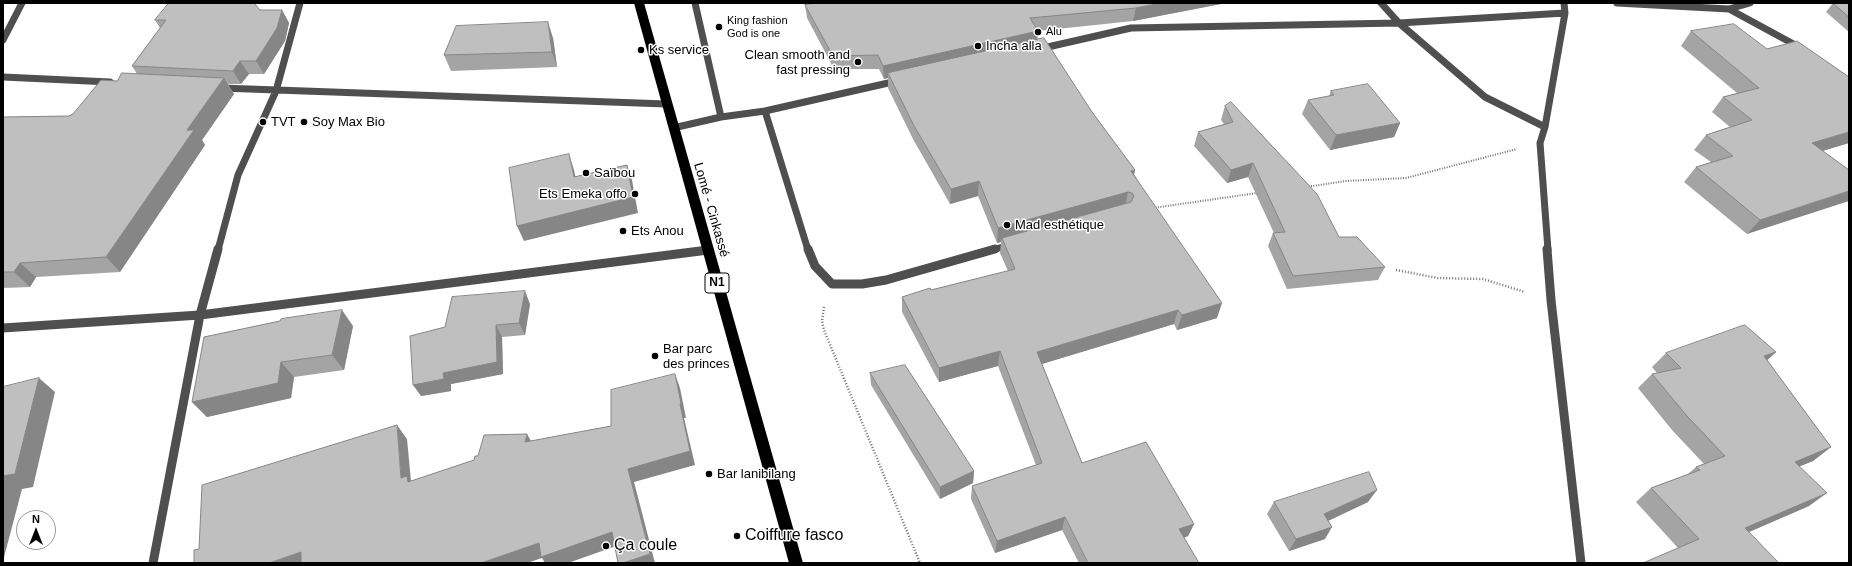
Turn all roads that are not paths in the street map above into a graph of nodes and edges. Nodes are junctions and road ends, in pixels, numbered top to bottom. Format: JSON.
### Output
{"nodes":[{"id":1,"x":22,"y":3,"type":"edge"},
{"id":2,"x":300,"y":3,"type":"edge"},
{"id":3,"x":639,"y":3,"type":"edge"},
{"id":4,"x":695,"y":3,"type":"edge"},
{"id":5,"x":1381,"y":3,"type":"edge"},
{"id":6,"x":1564,"y":3,"type":"edge"},
{"id":7,"x":1617,"y":3,"type":"edge"},
{"id":8,"x":1750,"y":3,"type":"edge"},
{"id":9,"x":1729,"y":9,"type":"junction"},
{"id":10,"x":1564,"y":13,"type":"junction"},
{"id":11,"x":1399,"y":23,"type":"junction"},
{"id":12,"x":3,"y":40,"type":"edge"},
{"id":13,"x":1030,"y":51,"type":"edge"},
{"id":14,"x":1806,"y":51,"type":"edge"},
{"id":15,"x":3,"y":76,"type":"edge"},
{"id":16,"x":905,"y":79,"type":"edge"},
{"id":17,"x":120,"y":83,"type":"edge"},
{"id":18,"x":214,"y":88,"type":"edge"},
{"id":19,"x":276,"y":91,"type":"junction"},
{"id":20,"x":666,"y":104,"type":"junction"},
{"id":21,"x":765,"y":111,"type":"junction"},
{"id":22,"x":720,"y":117,"type":"junction"},
{"id":23,"x":1545,"y":127,"type":"junction"},
{"id":24,"x":673,"y":128,"type":"junction"},
{"id":25,"x":1021,"y":242,"type":"edge"},
{"id":26,"x":708,"y":250,"type":"junction"},
{"id":27,"x":200,"y":315,"type":"junction"},
{"id":28,"x":3,"y":328,"type":"edge"},
{"id":29,"x":153,"y":563,"type":"edge"},
{"id":30,"x":796,"y":563,"type":"edge"},
{"id":31,"x":1581,"y":563,"type":"edge"}],
"edges":[{"from":1,"to":12,"type":"street"},
{"from":2,"to":19,"type":"street"},
{"from":3,"to":20,"type":"highway","name":"Lomé - Cinkassé","number":"N1"},
{"from":4,"to":22,"type":"street"},
{"from":5,"to":11,"type":"street"},
{"from":6,"to":10,"type":"street"},
{"from":7,"to":9,"type":"street"},
{"from":8,"to":9,"type":"street"},
{"from":9,"to":14,"type":"street"},
{"from":10,"to":11,"type":"street"},
{"from":10,"to":23,"type":"street"},
{"from":11,"to":13,"type":"street"},
{"from":11,"to":23,"type":"street"},
{"from":15,"to":17,"type":"street"},
{"from":16,"to":21,"type":"street"},
{"from":18,"to":19,"type":"street"},
{"from":19,"to":20,"type":"street"},
{"from":19,"to":27,"type":"street"},
{"from":20,"to":24,"type":"highway","name":"Lomé - Cinkassé","number":"N1"},
{"from":21,"to":22,"type":"street"},
{"from":21,"to":25,"type":"street"},
{"from":22,"to":24,"type":"street"},
{"from":23,"to":31,"type":"street"},
{"from":24,"to":26,"type":"highway","name":"Lomé - Cinkassé","number":"N1"},
{"from":26,"to":27,"type":"street"},
{"from":26,"to":30,"type":"highway","name":"Lomé - Cinkassé","number":"N1"},
{"from":27,"to":28,"type":"street"},
{"from":27,"to":29,"type":"street"}]}
